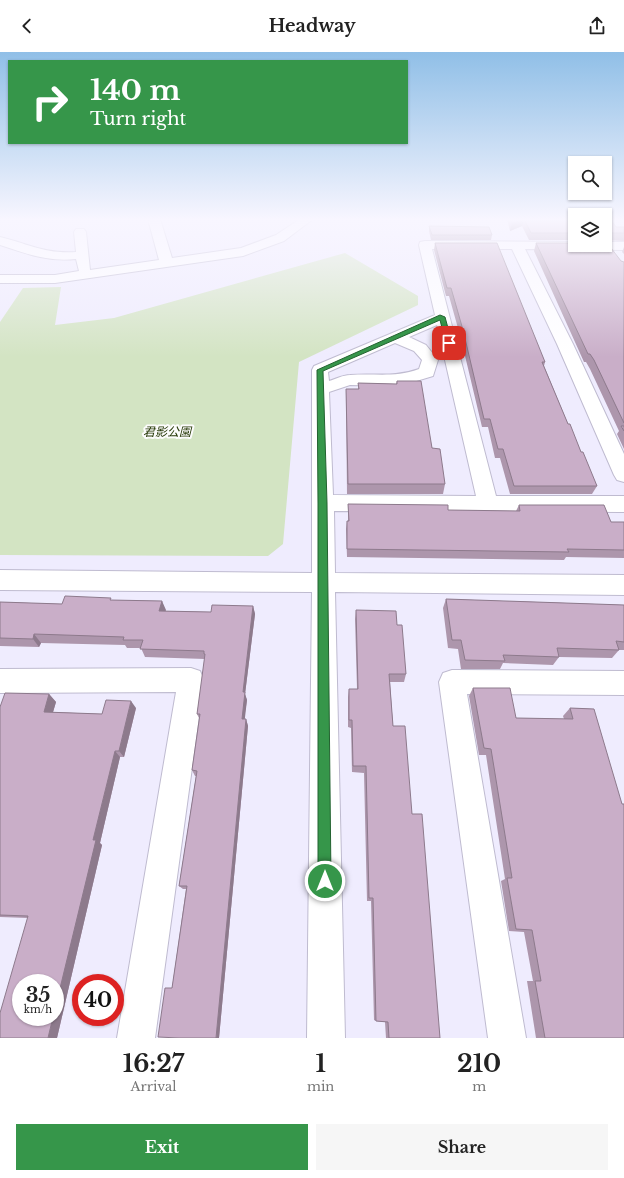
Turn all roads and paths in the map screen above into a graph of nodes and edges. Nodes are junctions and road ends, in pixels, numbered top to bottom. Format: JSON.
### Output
{"nodes":[{"id":1,"x":84,"y":265,"type":"edge"},
{"id":2,"x":152,"y":265,"type":"edge"},
{"id":3,"x":430,"y":265,"type":"edge"},
{"id":4,"x":526,"y":265,"type":"edge"},
{"id":5,"x":85,"y":274,"type":"junction"},
{"id":6,"x":0,"y":279,"type":"edge"},
{"id":7,"x":442,"y":317,"type":"junction"},
{"id":8,"x":395,"y":337,"type":"junction"},
{"id":9,"x":320,"y":389,"type":"junction"},
{"id":10,"x":624,"y":475,"type":"edge"},
{"id":11,"x":322,"y":503,"type":"junction"},
{"id":12,"x":488,"y":504,"type":"junction"},
{"id":13,"x":624,"y":504,"type":"edge"},
{"id":14,"x":0,"y":580,"type":"edge"},
{"id":15,"x":322,"y":583,"type":"junction"},
{"id":16,"x":624,"y":585,"type":"edge"},
{"id":17,"x":0,"y":682,"type":"edge"},
{"id":18,"x":624,"y":683,"type":"edge"},
{"id":19,"x":136,"y":1038,"type":"edge"},
{"id":20,"x":326,"y":1038,"type":"edge"},
{"id":21,"x":507,"y":1038,"type":"edge"}],
"edges":[{"from":1,"to":5,"type":"street"},
{"from":2,"to":5,"type":"street"},
{"from":3,"to":7,"type":"street"},
{"from":4,"to":10,"type":"street"},
{"from":5,"to":6,"type":"street"},
{"from":7,"to":8,"type":"street"},
{"from":7,"to":12,"type":"street"},
{"from":8,"to":9,"type":"street"},
{"from":8,"to":9,"type":"street"},
{"from":9,"to":11,"type":"street"},
{"from":11,"to":12,"type":"street"},
{"from":11,"to":15,"type":"street"},
{"from":12,"to":13,"type":"street"},
{"from":14,"to":15,"type":"street"},
{"from":15,"to":16,"type":"street"},
{"from":15,"to":20,"type":"street"},
{"from":17,"to":19,"type":"street"},
{"from":18,"to":21,"type":"street"}]}
